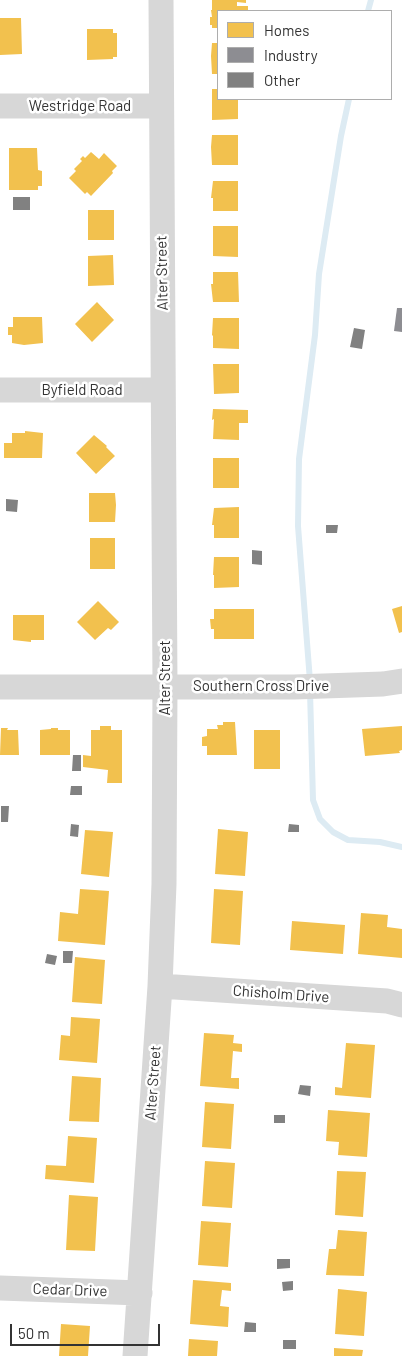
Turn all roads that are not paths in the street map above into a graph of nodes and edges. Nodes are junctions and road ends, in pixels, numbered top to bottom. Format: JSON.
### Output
{"nodes":[{"id":1,"x":161,"y":0,"type":"edge"},
{"id":2,"x":0,"y":106,"type":"edge"},
{"id":3,"x":161,"y":106,"type":"junction"},
{"id":4,"x":0,"y":390,"type":"edge"},
{"id":5,"x":163,"y":390,"type":"junction"},
{"id":6,"x":402,"y":681,"type":"edge"},
{"id":7,"x":165,"y":686,"type":"junction"},
{"id":8,"x":0,"y":687,"type":"edge"},
{"id":9,"x":160,"y":986,"type":"junction"},
{"id":10,"x":402,"y":1005,"type":"edge"},
{"id":11,"x":0,"y":1288,"type":"edge"},
{"id":12,"x":140,"y":1293,"type":"junction"},
{"id":13,"x":135,"y":1356,"type":"edge"}],
"edges":[{"from":1,"to":3,"type":"street","name":"Alter Street"},
{"from":2,"to":3,"type":"street","name":"Westridge Road"},
{"from":3,"to":5,"type":"street","name":"Alter Street"},
{"from":4,"to":5,"type":"street","name":"Byfield Road"},
{"from":5,"to":7,"type":"street","name":"Alter Street"},
{"from":6,"to":7,"type":"street","name":"Southern Cross Drive"},
{"from":7,"to":8,"type":"street","name":"Southern Cross Drive"},
{"from":7,"to":9,"type":"street","name":"Alter Street"},
{"from":9,"to":10,"type":"street","name":"Chisholm Drive"},
{"from":9,"to":12,"type":"street","name":"Alter Street"},
{"from":11,"to":12,"type":"street","name":"Cedar Drive"},
{"from":12,"to":13,"type":"street","name":"Alter Street"}]}
